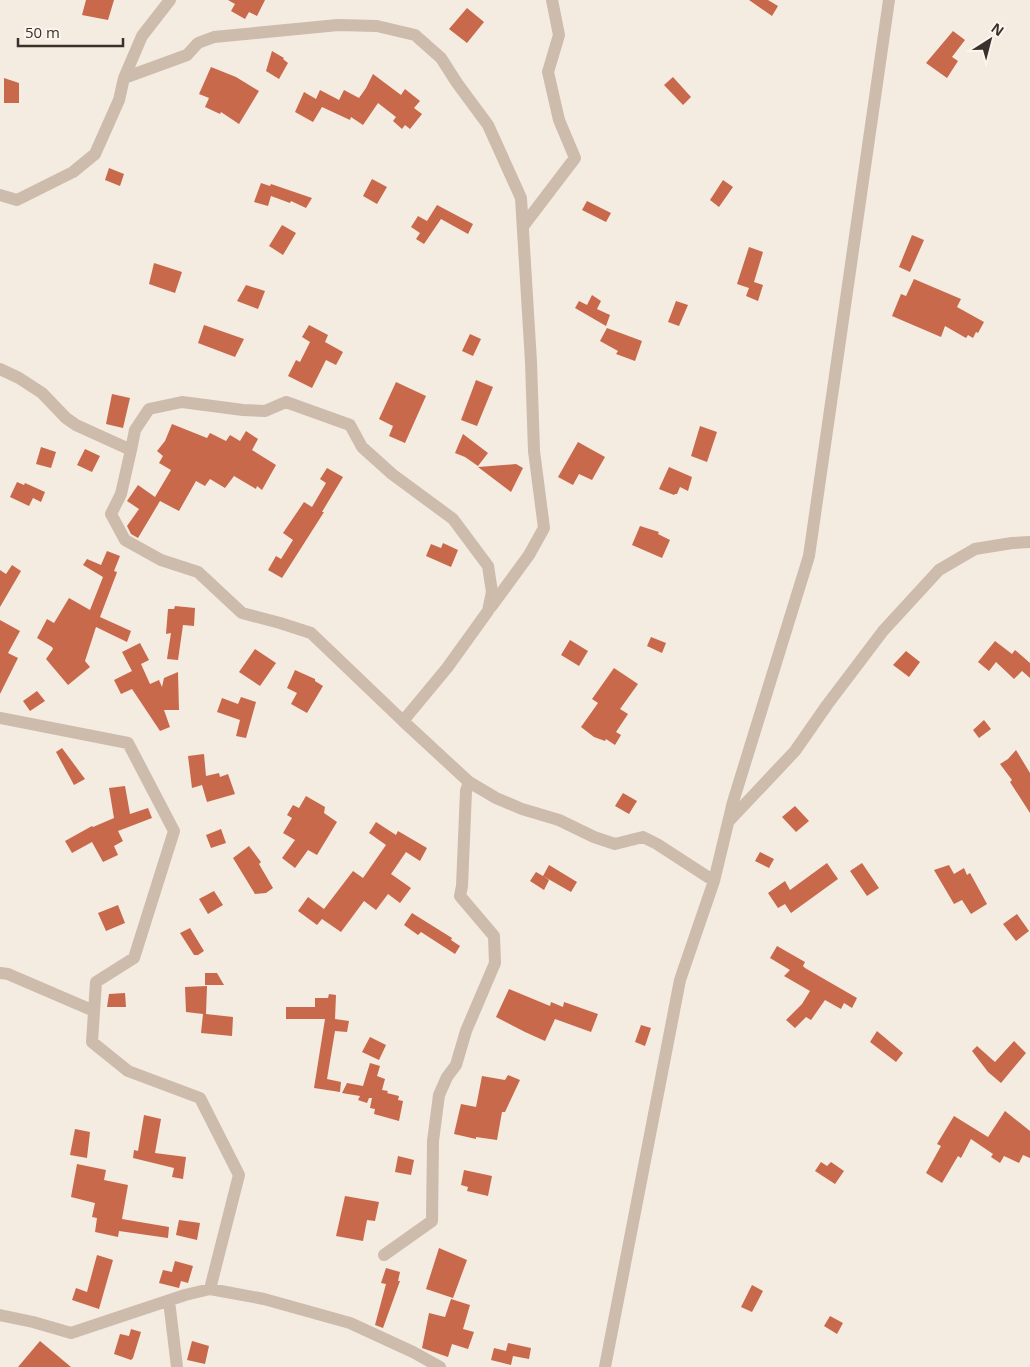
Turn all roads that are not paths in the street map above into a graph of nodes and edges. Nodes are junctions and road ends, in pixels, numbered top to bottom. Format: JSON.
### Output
{"nodes":[{"id":1,"x":170,"y":0,"type":"edge"},
{"id":2,"x":552,"y":0,"type":"edge"},
{"id":3,"x":890,"y":0,"type":"edge"},
{"id":4,"x":124,"y":78,"type":"junction"},
{"id":5,"x":0,"y":195,"type":"edge"},
{"id":6,"x":524,"y":225,"type":"junction"},
{"id":7,"x":0,"y":369,"type":"edge"},
{"id":8,"x":131,"y":450,"type":"junction"},
{"id":9,"x":1030,"y":542,"type":"edge"},
{"id":10,"x":488,"y":611,"type":"junction"},
{"id":11,"x":0,"y":718,"type":"edge"},
{"id":12,"x":403,"y":721,"type":"junction"},
{"id":13,"x":469,"y":782,"type":"junction"},
{"id":14,"x":727,"y":823,"type":"junction"},
{"id":15,"x":714,"y":881,"type":"junction"},
{"id":16,"x":0,"y":973,"type":"edge"},
{"id":17,"x":94,"y":1011,"type":"junction"},
{"id":18,"x":384,"y":1255,"type":"dead end"},
{"id":19,"x":210,"y":1289,"type":"junction"},
{"id":20,"x":169,"y":1301,"type":"junction"},
{"id":21,"x":0,"y":1315,"type":"edge"},
{"id":22,"x":177,"y":1367,"type":"edge"},
{"id":23,"x":440,"y":1367,"type":"edge"},
{"id":24,"x":605,"y":1367,"type":"edge"}],
"edges":[{"from":1,"to":4,"type":"street"},
{"from":2,"to":6,"type":"street"},
{"from":3,"to":14,"type":"street"},
{"from":4,"to":5,"type":"street"},
{"from":4,"to":6,"type":"street"},
{"from":6,"to":10,"type":"street"},
{"from":7,"to":8,"type":"street"},
{"from":8,"to":10,"type":"street"},
{"from":8,"to":12,"type":"street"},
{"from":9,"to":14,"type":"street"},
{"from":10,"to":12,"type":"street"},
{"from":11,"to":17,"type":"street"},
{"from":12,"to":13,"type":"street"},
{"from":13,"to":15,"type":"street"},
{"from":13,"to":18,"type":"street"},
{"from":14,"to":15,"type":"street"},
{"from":15,"to":24,"type":"street"},
{"from":16,"to":17,"type":"street"},
{"from":17,"to":19,"type":"street"},
{"from":19,"to":20,"type":"street"},
{"from":19,"to":23,"type":"street"},
{"from":20,"to":21,"type":"street"},
{"from":20,"to":22,"type":"street"}]}
